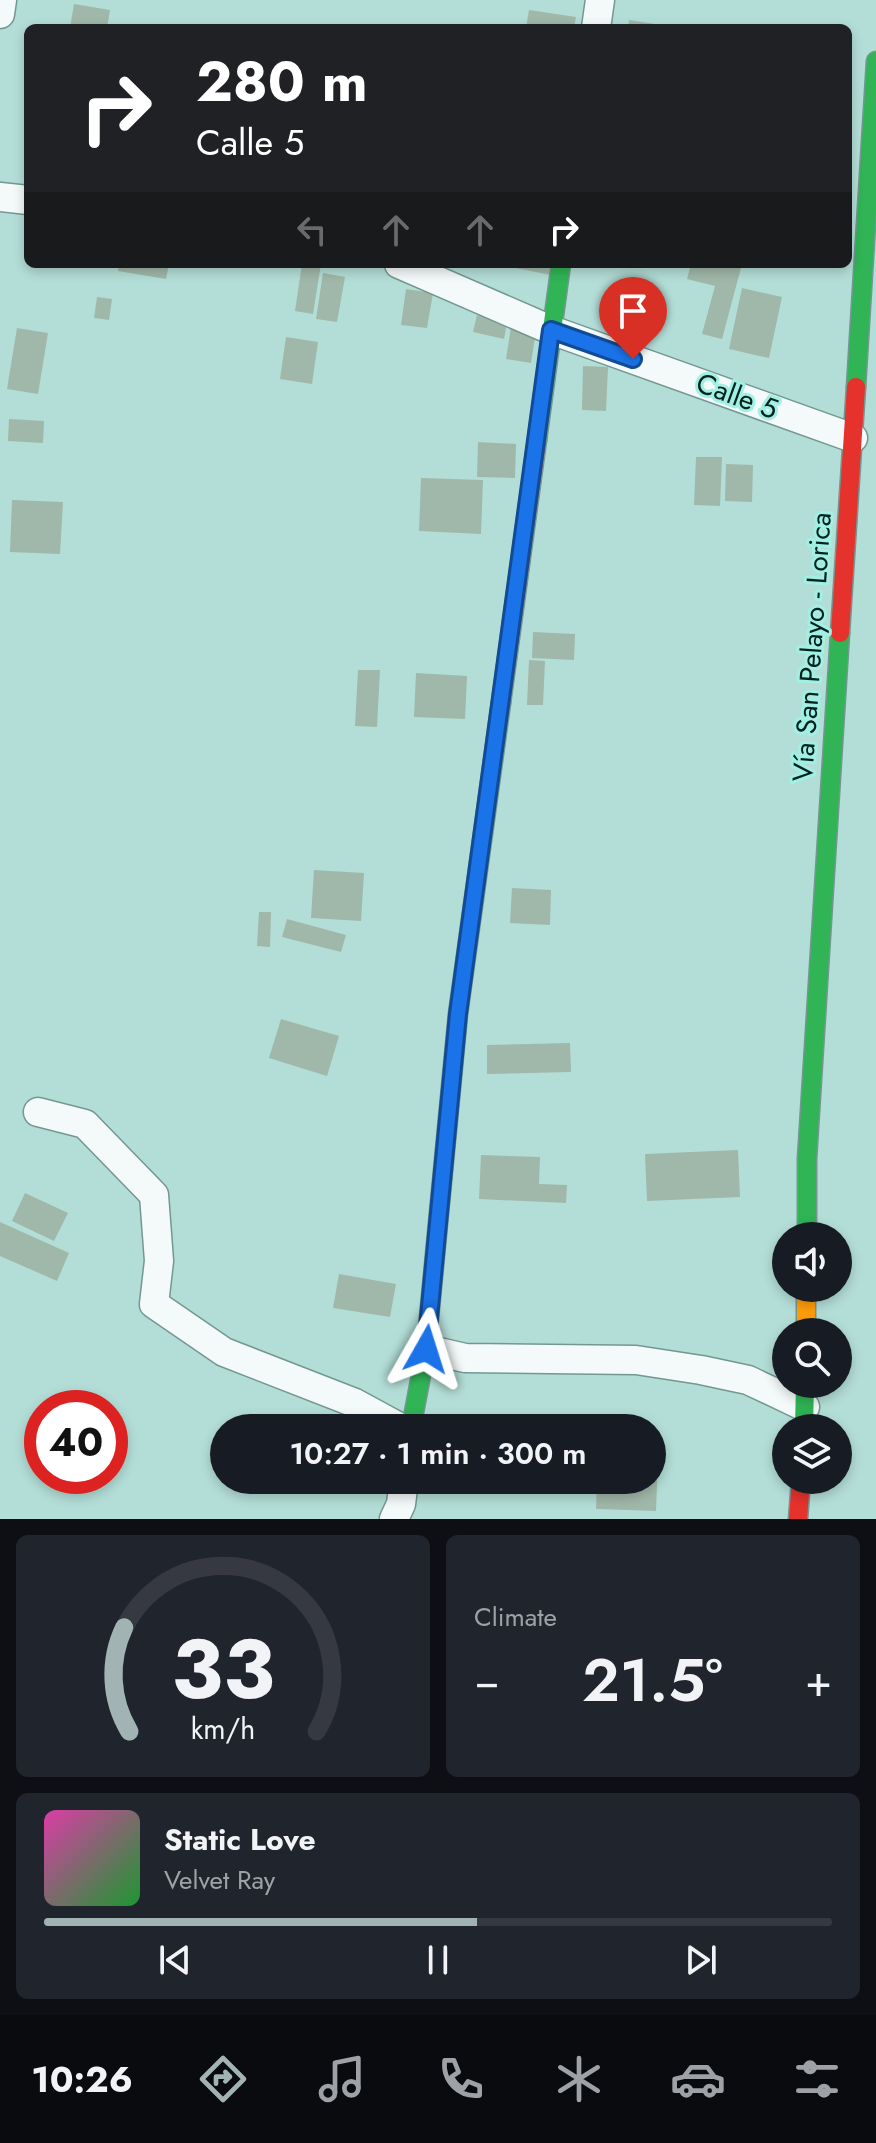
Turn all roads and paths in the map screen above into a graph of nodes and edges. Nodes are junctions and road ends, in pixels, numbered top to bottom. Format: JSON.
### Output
{"nodes":[{"id":1,"x":2,"y":0,"type":"edge"},
{"id":2,"x":600,"y":0,"type":"edge"},
{"id":3,"x":0,"y":14,"type":"edge"},
{"id":4,"x":597,"y":24,"type":"edge"},
{"id":5,"x":876,"y":61,"type":"edge"},
{"id":6,"x":0,"y":197,"type":"edge"},
{"id":7,"x":24,"y":200,"type":"edge"},
{"id":8,"x":408,"y":268,"type":"edge"},
{"id":9,"x":560,"y":268,"type":"edge"},
{"id":10,"x":551,"y":330,"type":"junction"},
{"id":11,"x":853,"y":438,"type":"junction"},
{"id":12,"x":38,"y":1112,"type":"dead end"},
{"id":13,"x":807,"y":1222,"type":"edge"},
{"id":14,"x":426,"y":1349,"type":"junction"},
{"id":15,"x":805,"y":1406,"type":"edge"},
{"id":16,"x":375,"y":1414,"type":"edge"},
{"id":17,"x":414,"y":1414,"type":"edge"},
{"id":18,"x":402,"y":1494,"type":"edge"},
{"id":19,"x":800,"y":1494,"type":"edge"},
{"id":20,"x":394,"y":1519,"type":"edge"},
{"id":21,"x":798,"y":1519,"type":"edge"}],
"edges":[{"from":1,"to":3,"type":"street"},
{"from":2,"to":4,"type":"street"},
{"from":5,"to":11,"type":"main road","name":"Vía San Pelayo - Lorica"},
{"from":6,"to":7,"type":"street"},
{"from":8,"to":10,"type":"street","name":"Calle 5"},
{"from":9,"to":10,"type":"main road"},
{"from":10,"to":11,"type":"street","name":"Calle 5"},
{"from":10,"to":14,"type":"main road"},
{"from":11,"to":13,"type":"main road","name":"Vía San Pelayo - Lorica"},
{"from":12,"to":16,"type":"street"},
{"from":14,"to":15,"type":"street"},
{"from":14,"to":17,"type":"main road"},
{"from":18,"to":20,"type":"street"},
{"from":19,"to":21,"type":"main road"}]}
